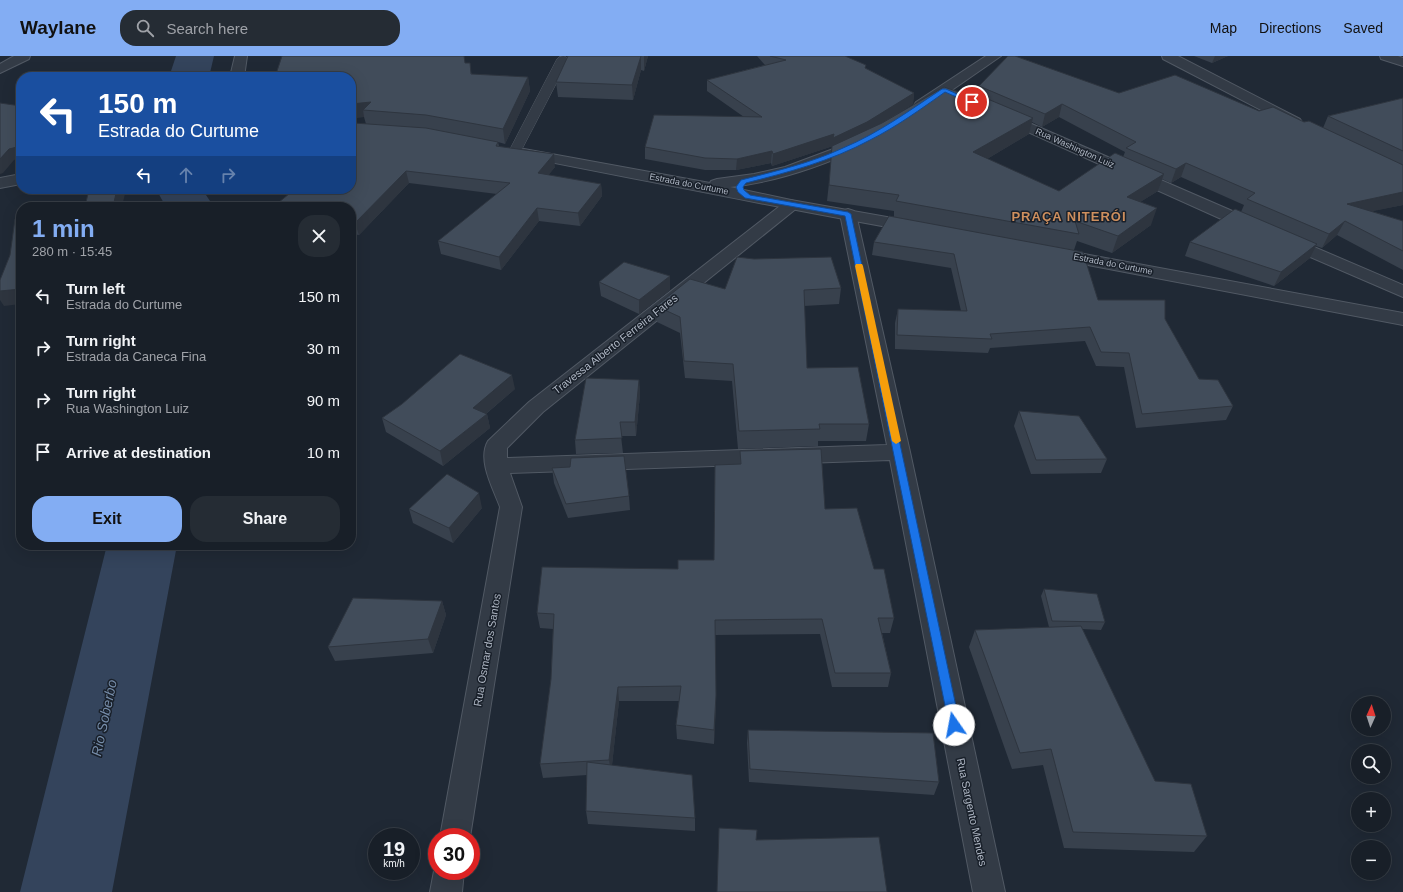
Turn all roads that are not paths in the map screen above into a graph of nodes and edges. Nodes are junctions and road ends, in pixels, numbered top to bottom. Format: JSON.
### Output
{"nodes":[{"id":1,"x":24,"y":56,"type":"edge"},
{"id":2,"x":241,"y":56,"type":"edge"},
{"id":3,"x":995,"y":56,"type":"edge"},
{"id":4,"x":1168,"y":56,"type":"edge"},
{"id":5,"x":1386,"y":56,"type":"edge"},
{"id":6,"x":563,"y":59,"type":"dead end"},
{"id":7,"x":1403,"y":62,"type":"edge"},
{"id":8,"x":0,"y":69,"type":"edge"},
{"id":9,"x":238,"y":72,"type":"edge"},
{"id":10,"x":987,"y":109,"type":"edge"},
{"id":11,"x":908,"y":114,"type":"edge"},
{"id":12,"x":1308,"y":130,"type":"edge"},
{"id":13,"x":869,"y":138,"type":"edge"},
{"id":14,"x":499,"y":148,"type":"edge"},
{"id":15,"x":515,"y":151,"type":"junction"},
{"id":16,"x":16,"y":180,"type":"edge"},
{"id":17,"x":0,"y":183,"type":"edge"},
{"id":18,"x":746,"y":189,"type":"junction"},
{"id":19,"x":790,"y":205,"type":"junction"},
{"id":20,"x":848,"y":214,"type":"junction"},
{"id":21,"x":934,"y":230,"type":"edge"},
{"id":22,"x":1043,"y":251,"type":"edge"},
{"id":23,"x":1403,"y":292,"type":"edge"},
{"id":24,"x":1403,"y":318,"type":"edge"},
{"id":25,"x":899,"y":452,"type":"junction"},
{"id":26,"x":496,"y":466,"type":"junction"},
{"id":27,"x":457,"y":828,"type":"edge"},
{"id":28,"x":448,"y":880,"type":"edge"},
{"id":29,"x":446,"y":892,"type":"edge"},
{"id":30,"x":989,"y":892,"type":"edge"}],
"edges":[{"from":1,"to":8,"type":"street"},
{"from":2,"to":9,"type":"street"},
{"from":3,"to":11,"type":"street"},
{"from":4,"to":12,"type":"street"},
{"from":5,"to":7,"type":"street"},
{"from":6,"to":15,"type":"lane"},
{"from":10,"to":23,"type":"street","name":"Rua Washington Luiz"},
{"from":13,"to":18,"type":"street"},
{"from":14,"to":15,"type":"street","name":"Estrada do Curtume"},
{"from":15,"to":18,"type":"street","name":"Estrada do Curtume"},
{"from":16,"to":17,"type":"street"},
{"from":18,"to":19,"type":"street","name":"Estrada do Curtume"},
{"from":19,"to":20,"type":"street","name":"Estrada do Curtume"},
{"from":19,"to":26,"type":"street","name":"Travessa Alberto Ferreira Fares"},
{"from":20,"to":21,"type":"street","name":"Estrada do Curtume"},
{"from":20,"to":25,"type":"street","name":"Rua Sargento Mendes"},
{"from":22,"to":24,"type":"street","name":"Estrada do Curtume"},
{"from":25,"to":26,"type":"street"},
{"from":25,"to":30,"type":"street","name":"Rua Sargento Mendes"},
{"from":26,"to":27,"type":"street","name":"Rua Osmar dos Santos"},
{"from":28,"to":29,"type":"street"}]}
